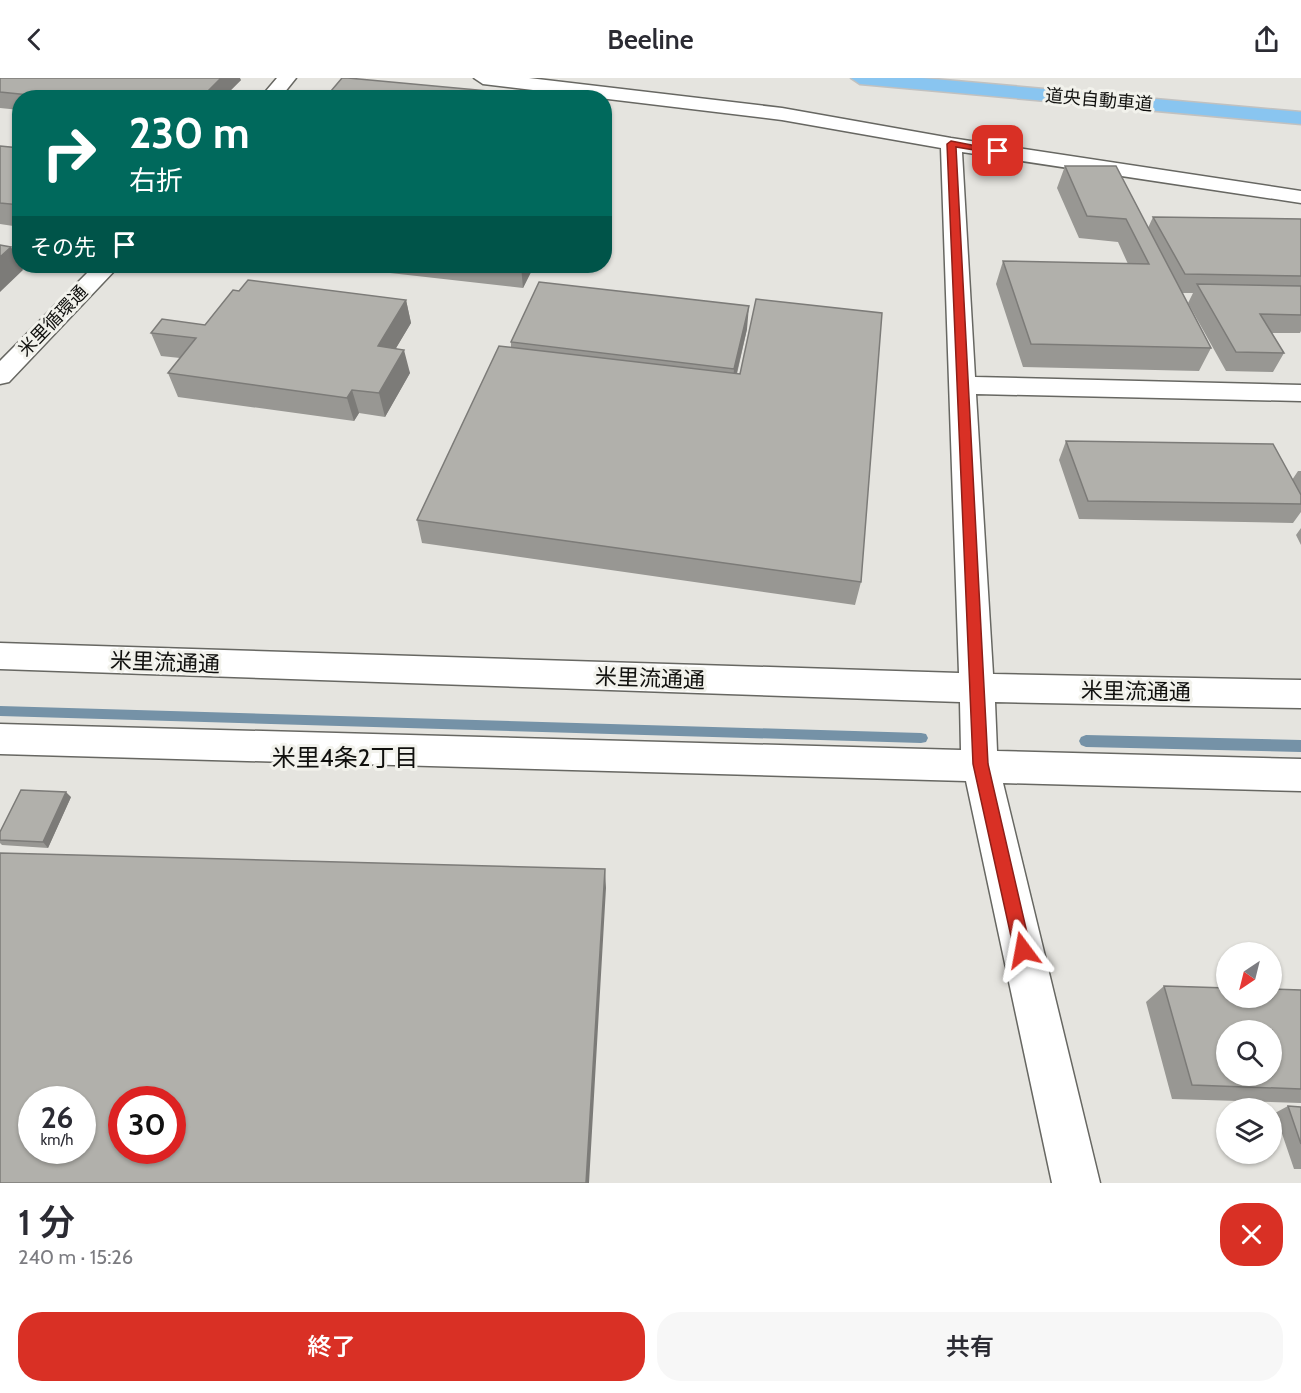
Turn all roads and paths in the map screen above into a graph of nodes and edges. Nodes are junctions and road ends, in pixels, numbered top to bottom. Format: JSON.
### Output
{"nodes":[{"id":1,"x":287,"y":78,"type":"edge"},
{"id":2,"x":483,"y":78,"type":"edge"},
{"id":3,"x":860,"y":78,"type":"edge"},
{"id":4,"x":578,"y":83,"type":"edge"},
{"id":5,"x":276,"y":90,"type":"edge"},
{"id":6,"x":1301,"y":118,"type":"edge"},
{"id":7,"x":951,"y":144,"type":"junction"},
{"id":8,"x":1301,"y":196,"type":"edge"},
{"id":9,"x":100,"y":273,"type":"edge"},
{"id":10,"x":0,"y":376,"type":"edge"},
{"id":11,"x":962,"y":386,"type":"junction"},
{"id":12,"x":1301,"y":393,"type":"edge"},
{"id":13,"x":0,"y":656,"type":"edge"},
{"id":14,"x":975,"y":688,"type":"junction"},
{"id":15,"x":1301,"y":694,"type":"edge"},
{"id":16,"x":0,"y":739,"type":"edge"},
{"id":17,"x":980,"y":764,"type":"junction"},
{"id":18,"x":1301,"y":774,"type":"edge"},
{"id":19,"x":1077,"y":1183,"type":"edge"}],
"edges":[{"from":1,"to":5,"type":"street"},
{"from":2,"to":4,"type":"street"},
{"from":3,"to":6,"type":"highway","name":"道央自動車道"},
{"from":4,"to":7,"type":"street"},
{"from":7,"to":8,"type":"street"},
{"from":7,"to":11,"type":"street"},
{"from":9,"to":10,"type":"street","name":"米里循環通"},
{"from":11,"to":12,"type":"street"},
{"from":11,"to":14,"type":"street"},
{"from":13,"to":14,"type":"street","name":"米里流通通"},
{"from":14,"to":15,"type":"street","name":"米里流通通"},
{"from":14,"to":17,"type":"street"},
{"from":16,"to":17,"type":"street"},
{"from":17,"to":18,"type":"street"},
{"from":17,"to":19,"type":"street"}]}
